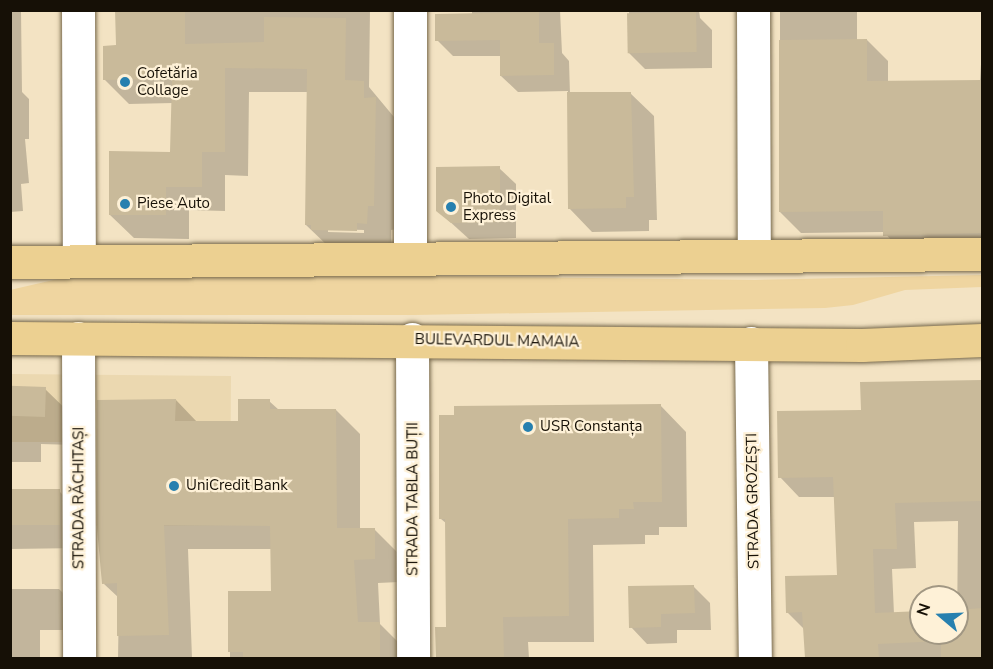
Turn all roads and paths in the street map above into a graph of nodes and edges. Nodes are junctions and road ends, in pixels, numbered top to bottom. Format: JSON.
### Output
{"nodes":[{"id":1,"x":78,"y":10,"type":"edge"},
{"id":2,"x":410,"y":10,"type":"edge"},
{"id":3,"x":753,"y":10,"type":"edge"},
{"id":4,"x":982,"y":254,"type":"edge"},
{"id":5,"x":754,"y":255,"type":"junction"},
{"id":6,"x":410,"y":257,"type":"junction"},
{"id":7,"x":79,"y":261,"type":"junction"},
{"id":8,"x":10,"y":262,"type":"edge"},
{"id":9,"x":982,"y":322,"type":"edge"},
{"id":10,"x":10,"y":338,"type":"edge"},
{"id":11,"x":78,"y":338,"type":"junction"},
{"id":12,"x":412,"y":339,"type":"junction"},
{"id":13,"x":982,"y":340,"type":"edge"},
{"id":14,"x":750,"y":343,"type":"junction"},
{"id":15,"x":862,"y":345,"type":"junction"},
{"id":16,"x":79,"y":658,"type":"edge"},
{"id":17,"x":413,"y":658,"type":"edge"},
{"id":18,"x":755,"y":658,"type":"edge"}],
"edges":[{"from":1,"to":7,"type":"street"},
{"from":2,"to":6,"type":"street"},
{"from":3,"to":5,"type":"street"},
{"from":4,"to":5,"type":"main road"},
{"from":5,"to":6,"type":"main road"},
{"from":6,"to":7,"type":"main road"},
{"from":7,"to":8,"type":"main road"},
{"from":9,"to":15,"type":"main road"},
{"from":10,"to":11,"type":"main road","name":"BULEVARDUL MAMAIA"},
{"from":11,"to":12,"type":"main road","name":"BULEVARDUL MAMAIA"},
{"from":11,"to":16,"type":"street","name":"STRADA RĂCHITAȘI"},
{"from":12,"to":14,"type":"main road","name":"BULEVARDUL MAMAIA"},
{"from":12,"to":17,"type":"street","name":"STRADA TABLA BUȚII"},
{"from":13,"to":15,"type":"main road","name":"BULEVARDUL MAMAIA"},
{"from":14,"to":15,"type":"main road","name":"BULEVARDUL MAMAIA"},
{"from":14,"to":18,"type":"street","name":"STRADA GROZEȘTI"}]}
